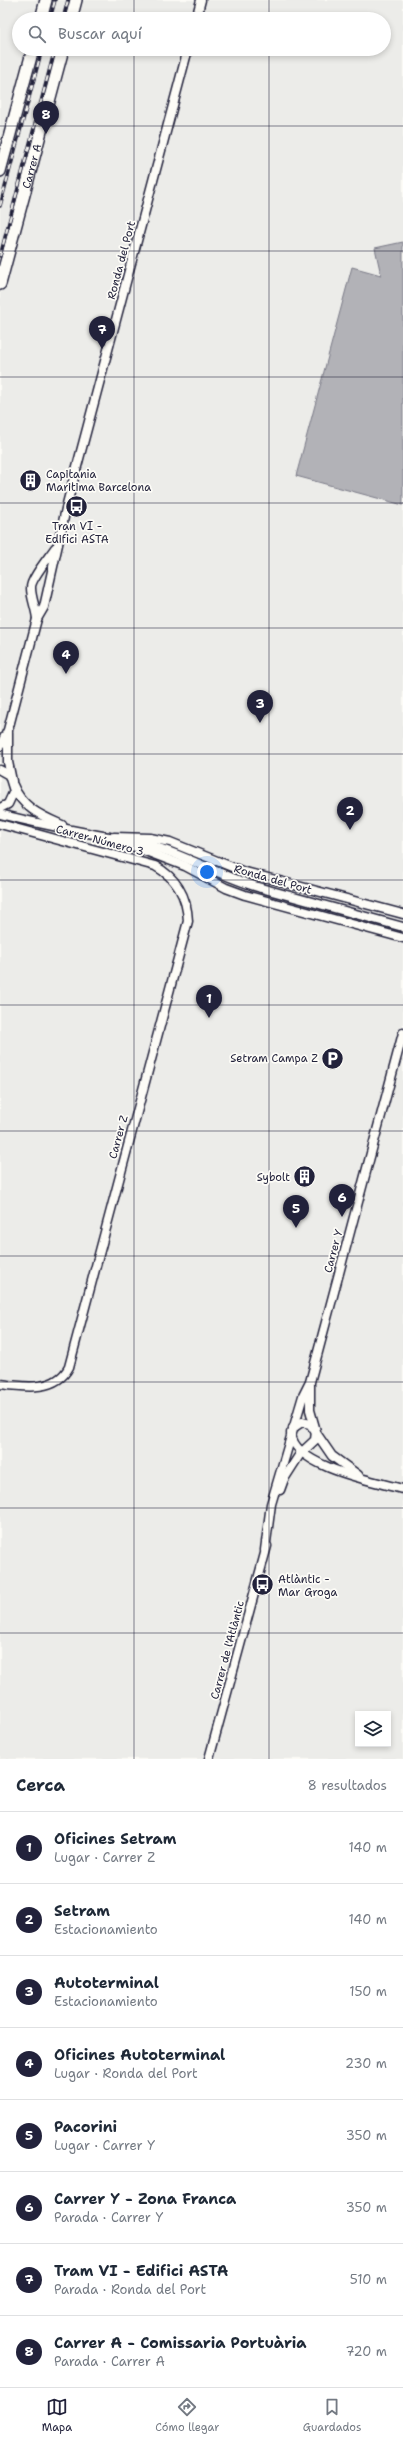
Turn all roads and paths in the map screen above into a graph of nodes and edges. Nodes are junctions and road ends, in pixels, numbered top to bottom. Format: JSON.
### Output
{"nodes":[{"id":1,"x":46,"y":0,"type":"edge"},
{"id":2,"x":76,"y":0,"type":"edge"},
{"id":3,"x":201,"y":0,"type":"edge"},
{"id":4,"x":43,"y":12,"type":"edge"},
{"id":5,"x":73,"y":12,"type":"edge"},
{"id":6,"x":198,"y":12,"type":"edge"},
{"id":7,"x":30,"y":56,"type":"edge"},
{"id":8,"x":61,"y":56,"type":"edge"},
{"id":9,"x":186,"y":56,"type":"edge"},
{"id":10,"x":0,"y":171,"type":"edge"},
{"id":11,"x":0,"y":284,"type":"edge"},
{"id":12,"x":57,"y":545,"type":"junction"},
{"id":13,"x":38,"y":619,"type":"junction"},
{"id":14,"x":8,"y":730,"type":"junction"},
{"id":15,"x":0,"y":746,"type":"edge"},
{"id":16,"x":0,"y":770,"type":"edge"},
{"id":17,"x":13,"y":783,"type":"junction"},
{"id":18,"x":0,"y":808,"type":"edge"},
{"id":19,"x":0,"y":814,"type":"edge"},
{"id":20,"x":0,"y":824,"type":"edge"},
{"id":21,"x":70,"y":828,"type":"junction"},
{"id":22,"x":109,"y":837,"type":"junction"},
{"id":23,"x":184,"y":895,"type":"joint"},
{"id":24,"x":403,"y":914,"type":"edge"},
{"id":25,"x":403,"y":921,"type":"edge"},
{"id":26,"x":403,"y":927,"type":"edge"},
{"id":27,"x":403,"y":934,"type":"edge"},
{"id":28,"x":403,"y":938,"type":"edge"},
{"id":29,"x":403,"y":1033,"type":"edge"},
{"id":30,"x":310,"y":1382,"type":"junction"},
{"id":31,"x":0,"y":1384,"type":"edge"},
{"id":32,"x":292,"y":1430,"type":"junction"},
{"id":33,"x":316,"y":1431,"type":"junction"},
{"id":34,"x":295,"y":1444,"type":"junction"},
{"id":35,"x":310,"y":1446,"type":"junction"},
{"id":36,"x":303,"y":1452,"type":"junction"},
{"id":37,"x":363,"y":1478,"type":"junction"},
{"id":38,"x":403,"y":1489,"type":"edge"},
{"id":39,"x":265,"y":1550,"type":"junction"},
{"id":40,"x":209,"y":1759,"type":"edge"}],
"edges":[{"from":1,"to":4,"type":"main road"},
{"from":2,"to":5,"type":"main road"},
{"from":3,"to":6,"type":"street"},
{"from":7,"to":10,"type":"main road"},
{"from":8,"to":11,"type":"main road","name":"Carrer A"},
{"from":9,"to":12,"type":"street","name":"Ronda del Port"},
{"from":12,"to":13,"type":"street","name":"Ronda del Port"},
{"from":12,"to":13,"type":"street","name":"Ronda del Port"},
{"from":13,"to":14,"type":"street","name":"Ronda del Port"},
{"from":14,"to":15,"type":"street"},
{"from":14,"to":17,"type":"street"},
{"from":16,"to":17,"type":"street"},
{"from":17,"to":18,"type":"street"},
{"from":17,"to":21,"type":"street","name":"Carrer Número 3"},
{"from":19,"to":21,"type":"street"},
{"from":20,"to":23,"type":"street","name":"Carrer Número 3"},
{"from":21,"to":22,"type":"street","name":"Ronda del Port"},
{"from":22,"to":24,"type":"street"},
{"from":22,"to":26,"type":"street","name":"Ronda del Port","bridge":true},
{"from":22,"to":28,"type":"street"},
{"from":23,"to":31,"type":"street","name":"Carrer Z"},
{"from":25,"to":27,"type":"street"},
{"from":29,"to":30,"type":"street","name":"Carrer Y"},
{"from":30,"to":32,"type":"street"},
{"from":30,"to":33,"type":"street"},
{"from":32,"to":33,"type":"street"},
{"from":32,"to":34,"type":"street"},
{"from":32,"to":39,"type":"street"},
{"from":33,"to":35,"type":"street"},
{"from":33,"to":37,"type":"street"},
{"from":34,"to":35,"type":"street"},
{"from":34,"to":36,"type":"street"},
{"from":35,"to":36,"type":"street","name":"Carrer de l'Atlàntic"},
{"from":36,"to":37,"type":"street"},
{"from":36,"to":39,"type":"street","name":"Carrer de l'Atlàntic"},
{"from":37,"to":38,"type":"street"},
{"from":39,"to":40,"type":"street","name":"Carrer de l'Atlàntic"}]}
